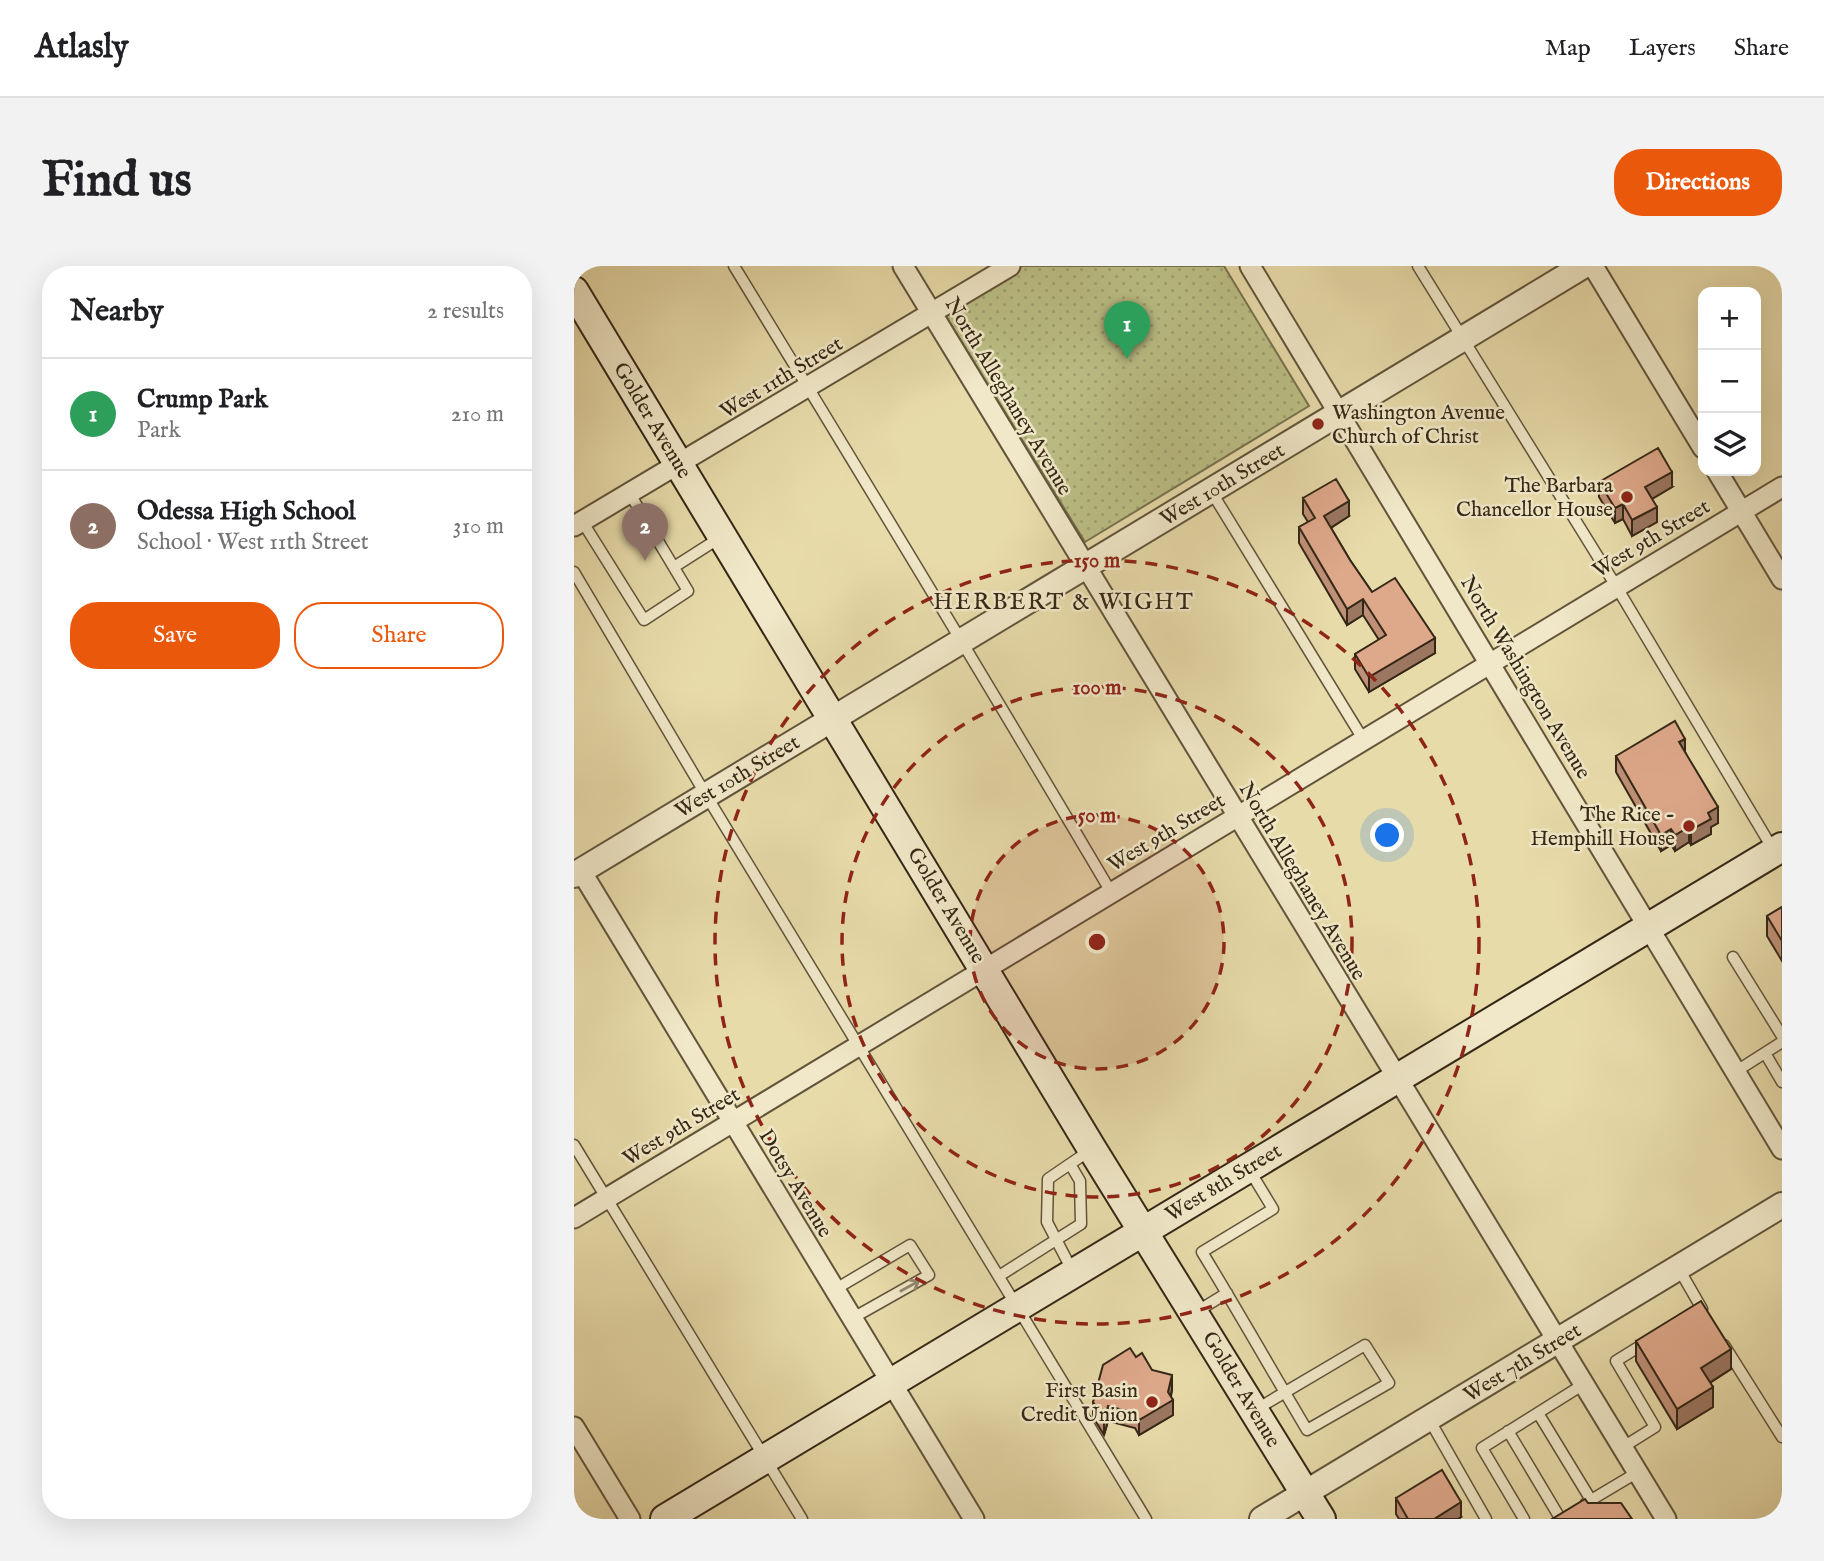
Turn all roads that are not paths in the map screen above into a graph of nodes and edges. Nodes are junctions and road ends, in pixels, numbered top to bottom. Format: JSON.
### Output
{"nodes":[{"id":1,"x":734,"y":266,"type":"edge"},
{"id":2,"x":903,"y":266,"type":"edge"},
{"id":3,"x":1010,"y":266,"type":"edge"},
{"id":4,"x":1250,"y":266,"type":"edge"},
{"id":5,"x":1418,"y":266,"type":"edge"},
{"id":6,"x":1583,"y":266,"type":"edge"},
{"id":7,"x":1593,"y":266,"type":"edge"},
{"id":8,"x":574,"y":291,"type":"edge"},
{"id":9,"x":932,"y":313,"type":"junction"},
{"id":10,"x":1462,"y":339,"type":"junction"},
{"id":11,"x":808,"y":387,"type":"junction"},
{"id":12,"x":1339,"y":413,"type":"junction"},
{"id":13,"x":1698,"y":440,"type":"edge"},
{"id":14,"x":680,"y":465,"type":"junction"},
{"id":15,"x":1720,"y":476,"type":"edge"},
{"id":16,"x":1782,"y":486,"type":"edge"},
{"id":17,"x":1211,"y":490,"type":"junction"},
{"id":18,"x":630,"y":494,"type":"junction"},
{"id":19,"x":1742,"y":511,"type":"junction"},
{"id":20,"x":578,"y":524,"type":"edge"},
{"id":21,"x":723,"y":536,"type":"junction"},
{"id":22,"x":1086,"y":566,"type":"junction"},
{"id":23,"x":674,"y":567,"type":"junction"},
{"id":24,"x":574,"y":572,"type":"edge"},
{"id":25,"x":1782,"y":579,"type":"edge"},
{"id":26,"x":1616,"y":586,"type":"junction"},
{"id":27,"x":962,"y":641,"type":"junction"},
{"id":28,"x":1490,"y":661,"type":"junction"},
{"id":29,"x":834,"y":718,"type":"junction"},
{"id":30,"x":1363,"y":739,"type":"junction"},
{"id":31,"x":706,"y":795,"type":"junction"},
{"id":32,"x":1237,"y":815,"type":"junction"},
{"id":33,"x":1778,"y":849,"type":"edge"},
{"id":34,"x":577,"y":873,"type":"edge"},
{"id":35,"x":1111,"y":891,"type":"junction"},
{"id":36,"x":1648,"y":927,"type":"junction"},
{"id":37,"x":1733,"y":957,"type":"dead end"},
{"id":38,"x":985,"y":968,"type":"junction"},
{"id":39,"x":1782,"y":1036,"type":"edge"},
{"id":40,"x":1782,"y":1042,"type":"edge"},
{"id":41,"x":858,"y":1046,"type":"junction"},
{"id":42,"x":1765,"y":1053,"type":"junction"},
{"id":43,"x":1735,"y":1072,"type":"junction"},
{"id":44,"x":1397,"y":1078,"type":"junction"},
{"id":45,"x":1782,"y":1082,"type":"edge"},
{"id":46,"x":733,"y":1122,"type":"junction"},
{"id":47,"x":574,"y":1145,"type":"edge"},
{"id":48,"x":1782,"y":1149,"type":"edge"},
{"id":49,"x":1081,"y":1156,"type":"junction"},
{"id":50,"x":1248,"y":1167,"type":"junction"},
{"id":51,"x":606,"y":1198,"type":"junction"},
{"id":52,"x":1782,"y":1205,"type":"edge"},
{"id":53,"x":574,"y":1218,"type":"edge"},
{"id":54,"x":1143,"y":1228,"type":"junction"},
{"id":55,"x":1055,"y":1239,"type":"junction"},
{"id":56,"x":1678,"y":1269,"type":"junction"},
{"id":57,"x":1073,"y":1272,"type":"junction"},
{"id":58,"x":999,"y":1276,"type":"junction"},
{"id":59,"x":834,"y":1291,"type":"junction"},
{"id":60,"x":1227,"y":1293,"type":"junction"},
{"id":61,"x":1017,"y":1306,"type":"junction"},
{"id":62,"x":1702,"y":1309,"type":"junction"},
{"id":63,"x":1195,"y":1312,"type":"junction"},
{"id":64,"x":1691,"y":1315,"type":"edge"},
{"id":65,"x":850,"y":1319,"type":"junction"},
{"id":66,"x":1709,"y":1320,"type":"edge"},
{"id":67,"x":1716,"y":1332,"type":"edge"},
{"id":68,"x":1659,"y":1335,"type":"edge"},
{"id":69,"x":1558,"y":1340,"type":"junction"},
{"id":70,"x":891,"y":1382,"type":"junction"},
{"id":71,"x":1584,"y":1384,"type":"junction"},
{"id":72,"x":1285,"y":1392,"type":"junction"},
{"id":73,"x":1255,"y":1410,"type":"junction"},
{"id":74,"x":1538,"y":1413,"type":"junction"},
{"id":75,"x":1429,"y":1418,"type":"junction"},
{"id":76,"x":574,"y":1427,"type":"edge"},
{"id":77,"x":1508,"y":1432,"type":"junction"},
{"id":78,"x":1782,"y":1437,"type":"edge"},
{"id":79,"x":1623,"y":1447,"type":"junction"},
{"id":80,"x":765,"y":1458,"type":"junction"},
{"id":81,"x":1638,"y":1472,"type":"junction"},
{"id":82,"x":1305,"y":1493,"type":"junction"},
{"id":83,"x":1591,"y":1500,"type":"junction"},
{"id":84,"x":1581,"y":1506,"type":"edge"},
{"id":85,"x":1570,"y":1512,"type":"edge"},
{"id":86,"x":630,"y":1519,"type":"edge"},
{"id":87,"x":665,"y":1519,"type":"edge"},
{"id":88,"x":802,"y":1519,"type":"edge"},
{"id":89,"x":974,"y":1519,"type":"edge"},
{"id":90,"x":1146,"y":1519,"type":"edge"},
{"id":91,"x":1262,"y":1519,"type":"edge"},
{"id":92,"x":1321,"y":1519,"type":"edge"},
{"id":93,"x":1486,"y":1519,"type":"edge"},
{"id":94,"x":1524,"y":1519,"type":"edge"},
{"id":95,"x":1559,"y":1519,"type":"edge"},
{"id":96,"x":1666,"y":1519,"type":"edge"}],
"edges":[{"from":1,"to":11,"type":"lane"},
{"from":2,"to":9,"type":"street","name":"North Alleghaney Avenue"},
{"from":3,"to":9,"type":"street","name":"West 11th Street"},
{"from":4,"to":12,"type":"street","name":"North Washington Avenue"},
{"from":5,"to":10,"type":"lane"},
{"from":6,"to":10,"type":"street","name":"West 10th Street"},
{"from":7,"to":13,"type":"street"},
{"from":8,"to":14,"type":"main road","name":"Golder Avenue"},
{"from":9,"to":11,"type":"street","name":"West 11th Street"},
{"from":9,"to":22,"type":"street","name":"North Alleghaney Avenue"},
{"from":10,"to":12,"type":"street","name":"West 10th Street"},
{"from":10,"to":26,"type":"lane"},
{"from":11,"to":14,"type":"street","name":"West 11th Street"},
{"from":11,"to":27,"type":"lane"},
{"from":12,"to":17,"type":"street","name":"West 10th Street"},
{"from":12,"to":28,"type":"street","name":"North Washington Avenue"},
{"from":14,"to":18,"type":"street","name":"West 11th Street"},
{"from":14,"to":21,"type":"main road","name":"Golder Avenue"},
{"from":15,"to":19,"type":"street"},
{"from":16,"to":19,"type":"street","name":"West 9th Street"},
{"from":17,"to":22,"type":"street","name":"West 10th Street"},
{"from":17,"to":30,"type":"lane"},
{"from":18,"to":20,"type":"street","name":"West 11th Street"},
{"from":18,"to":23,"type":"lane"},
{"from":19,"to":25,"type":"street"},
{"from":19,"to":26,"type":"street","name":"West 9th Street"},
{"from":20,"to":23,"type":"lane"},
{"from":21,"to":23,"type":"lane"},
{"from":21,"to":29,"type":"main road","name":"Golder Avenue"},
{"from":22,"to":27,"type":"street","name":"West 10th Street"},
{"from":22,"to":32,"type":"street","name":"North Alleghaney Avenue"},
{"from":24,"to":31,"type":"lane"},
{"from":26,"to":28,"type":"street","name":"West 9th Street"},
{"from":26,"to":33,"type":"lane"},
{"from":27,"to":29,"type":"street","name":"West 10th Street"},
{"from":27,"to":35,"type":"lane"},
{"from":28,"to":30,"type":"street","name":"West 9th Street"},
{"from":28,"to":36,"type":"street","name":"North Washington Avenue"},
{"from":29,"to":31,"type":"street","name":"West 10th Street"},
{"from":29,"to":38,"type":"main road","name":"Golder Avenue"},
{"from":30,"to":32,"type":"street","name":"West 9th Street"},
{"from":31,"to":34,"type":"street","name":"West 10th Street"},
{"from":31,"to":41,"type":"lane"},
{"from":32,"to":35,"type":"street","name":"West 9th Street"},
{"from":32,"to":44,"type":"street","name":"North Alleghaney Avenue"},
{"from":33,"to":36,"type":"main road","name":"West 8th Street"},
{"from":34,"to":46,"type":"street","name":"Dotsy Avenue"},
{"from":35,"to":38,"type":"street","name":"West 9th Street"},
{"from":36,"to":43,"type":"street","name":"North Washington Avenue"},
{"from":36,"to":44,"type":"main road","name":"West 8th Street"},
{"from":37,"to":39,"type":"lane"},
{"from":38,"to":41,"type":"street","name":"West 9th Street"},
{"from":38,"to":49,"type":"main road","name":"Golder Avenue"},
{"from":40,"to":42,"type":"lane"},
{"from":41,"to":46,"type":"street","name":"West 9th Street"},
{"from":41,"to":58,"type":"lane"},
{"from":42,"to":43,"type":"lane"},
{"from":42,"to":45,"type":"lane"},
{"from":43,"to":48,"type":"street","name":"North Washington Avenue"},
{"from":44,"to":50,"type":"main road","name":"West 8th Street"},
{"from":44,"to":69,"type":"street","name":"North Alleghaney Avenue"},
{"from":46,"to":51,"type":"street","name":"West 9th Street"},
{"from":46,"to":59,"type":"street","name":"Dotsy Avenue"},
{"from":47,"to":51,"type":"lane"},
{"from":49,"to":54,"type":"main road","name":"Golder Avenue"},
{"from":49,"to":55,"type":"lane"},
{"from":49,"to":55,"type":"lane"},
{"from":50,"to":54,"type":"main road","name":"West 8th Street"},
{"from":50,"to":60,"type":"lane"},
{"from":51,"to":53,"type":"street","name":"West 9th Street"},
{"from":51,"to":80,"type":"lane"},
{"from":52,"to":56,"type":"street","name":"West 7th Street"},
{"from":54,"to":57,"type":"main road","name":"West 8th Street"},
{"from":54,"to":63,"type":"main road","name":"Golder Avenue"},
{"from":55,"to":57,"type":"lane"},
{"from":55,"to":58,"type":"lane"},
{"from":56,"to":62,"type":"lane"},
{"from":56,"to":69,"type":"street","name":"West 7th Street"},
{"from":57,"to":61,"type":"main road","name":"West 8th Street"},
{"from":58,"to":61,"type":"lane"},
{"from":59,"to":65,"type":"street","name":"Dotsy Avenue"},
{"from":65,"to":59,"type":"lane","one_way":true},
{"from":60,"to":63,"type":"lane"},
{"from":60,"to":72,"type":"lane"},
{"from":61,"to":70,"type":"main road","name":"West 8th Street"},
{"from":61,"to":90,"type":"lane"},
{"from":62,"to":64,"type":"lane"},
{"from":62,"to":66,"type":"lane"},
{"from":63,"to":73,"type":"main road","name":"Golder Avenue"},
{"from":65,"to":70,"type":"street","name":"Dotsy Avenue"},
{"from":67,"to":78,"type":"lane"},
{"from":68,"to":79,"type":"lane"},
{"from":69,"to":71,"type":"street","name":"North Alleghaney Avenue"},
{"from":69,"to":75,"type":"street","name":"West 7th Street"},
{"from":70,"to":80,"type":"main road","name":"West 8th Street"},
{"from":70,"to":89,"type":"street","name":"Dotsy Avenue"},
{"from":71,"to":74,"type":"lane"},
{"from":71,"to":79,"type":"street","name":"North Alleghaney Avenue"},
{"from":72,"to":72,"type":"lane"},
{"from":72,"to":73,"type":"lane"},
{"from":73,"to":82,"type":"main road","name":"Golder Avenue"},
{"from":74,"to":77,"type":"lane"},
{"from":74,"to":83,"type":"lane"},
{"from":75,"to":82,"type":"street","name":"West 7th Street"},
{"from":75,"to":93,"type":"lane"},
{"from":76,"to":86,"type":"street"},
{"from":77,"to":94,"type":"lane"},
{"from":77,"to":95,"type":"lane"},
{"from":79,"to":81,"type":"street","name":"North Alleghaney Avenue"},
{"from":80,"to":87,"type":"main road","name":"West 8th Street"},
{"from":80,"to":88,"type":"lane"},
{"from":81,"to":83,"type":"lane"},
{"from":81,"to":96,"type":"street","name":"North Alleghaney Avenue"},
{"from":82,"to":91,"type":"street","name":"West 7th Street"},
{"from":82,"to":92,"type":"main road","name":"Golder Avenue"},
{"from":83,"to":84,"type":"lane"},
{"from":85,"to":95,"type":"lane"}]}
